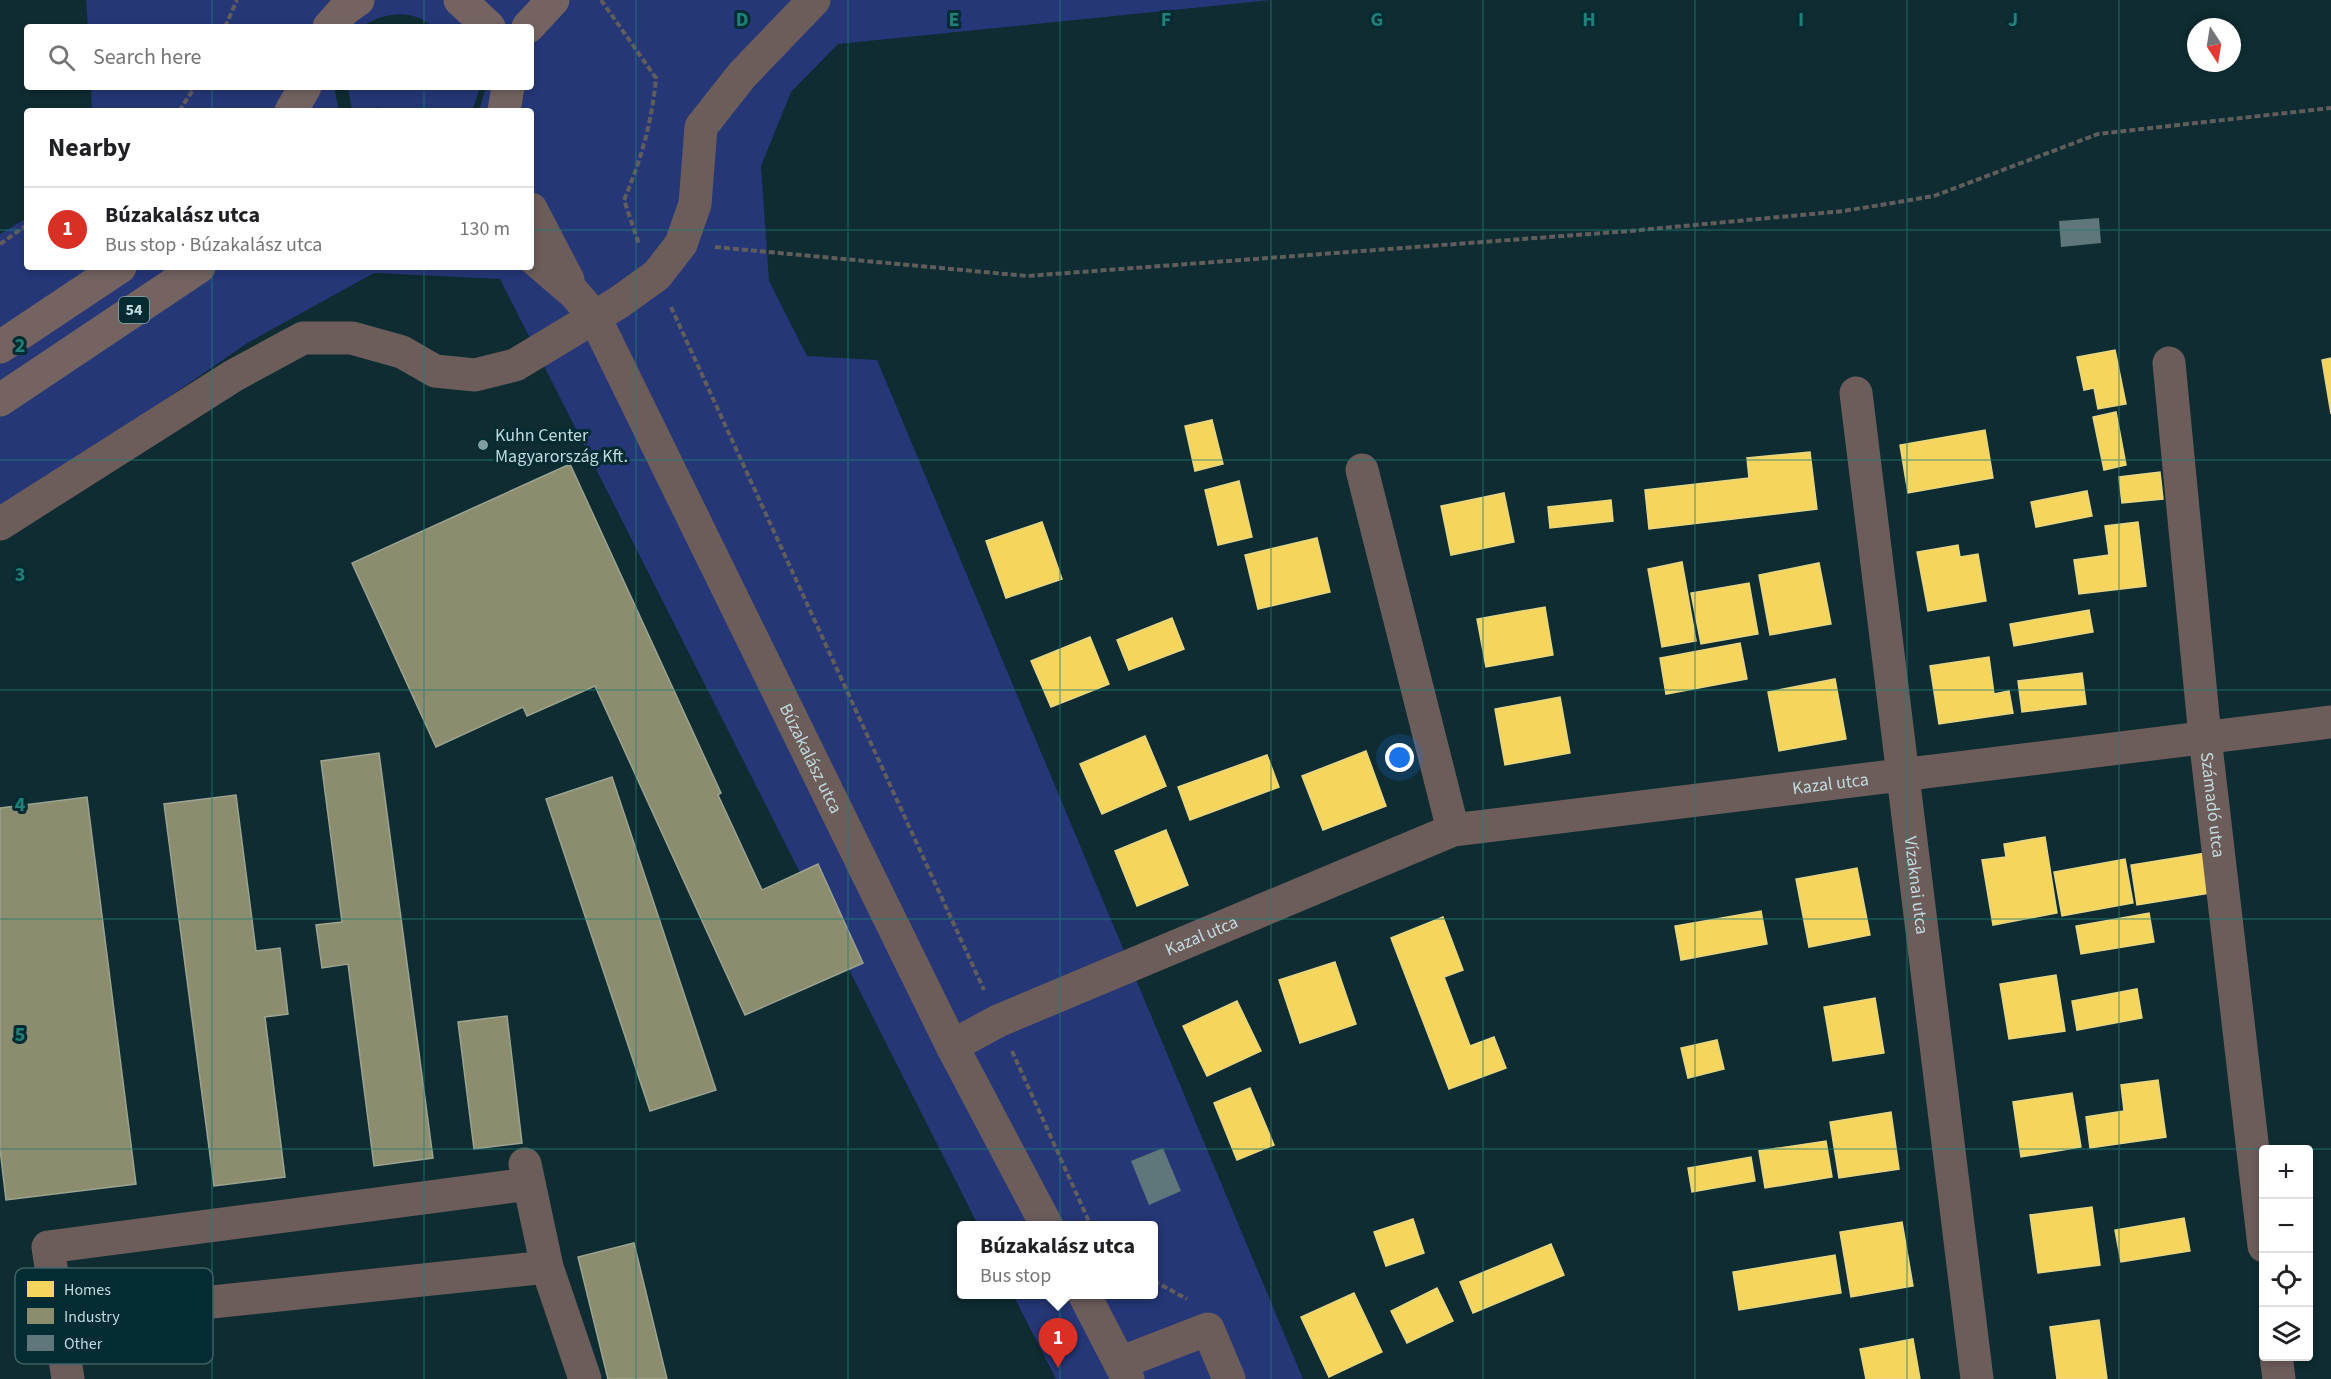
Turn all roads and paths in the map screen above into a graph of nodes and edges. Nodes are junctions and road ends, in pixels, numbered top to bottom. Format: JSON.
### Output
{"nodes":[{"id":1,"x":237,"y":0,"type":"edge"},
{"id":2,"x":460,"y":0,"type":"edge"},
{"id":3,"x":553,"y":0,"type":"edge"},
{"id":4,"x":601,"y":0,"type":"edge"},
{"id":5,"x":814,"y":0,"type":"edge"},
{"id":6,"x":226,"y":24,"type":"edge"},
{"id":7,"x":486,"y":24,"type":"edge"},
{"id":8,"x":531,"y":24,"type":"edge"},
{"id":9,"x":193,"y":90,"type":"edge"},
{"id":10,"x":306,"y":90,"type":"edge"},
{"id":11,"x":309,"y":90,"type":"edge"},
{"id":12,"x":508,"y":90,"type":"edge"},
{"id":13,"x":181,"y":108,"type":"edge"},
{"id":14,"x":293,"y":108,"type":"edge"},
{"id":15,"x":312,"y":108,"type":"edge"},
{"id":16,"x":504,"y":108,"type":"edge"},
{"id":17,"x":2331,"y":108,"type":"edge"},
{"id":18,"x":534,"y":214,"type":"edge"},
{"id":19,"x":24,"y":227,"type":"edge"},
{"id":20,"x":635,"y":237,"type":"dead end"},
{"id":21,"x":0,"y":244,"type":"edge"},
{"id":22,"x":681,"y":244,"type":"junction"},
{"id":23,"x":534,"y":259,"type":"edge"},
{"id":24,"x":116,"y":270,"type":"edge"},
{"id":25,"x":195,"y":270,"type":"edge"},
{"id":26,"x":657,"y":275,"type":"junction"},
{"id":27,"x":584,"y":304,"type":"junction"},
{"id":28,"x":0,"y":347,"type":"edge"},
{"id":29,"x":2169,"y":363,"type":"dead end"},
{"id":30,"x":1856,"y":393,"type":"dead end"},
{"id":31,"x":0,"y":400,"type":"edge"},
{"id":32,"x":1362,"y":470,"type":"dead end"},
{"id":33,"x":0,"y":524,"type":"edge"},
{"id":34,"x":2331,"y":722,"type":"edge"},
{"id":35,"x":2205,"y":737,"type":"junction"},
{"id":36,"x":1901,"y":774,"type":"junction"},
{"id":37,"x":1453,"y":830,"type":"junction"},
{"id":38,"x":998,"y":1021,"type":"junction"},
{"id":39,"x":952,"y":1046,"type":"junction"},
{"id":40,"x":2259,"y":1203,"type":"edge"},
{"id":41,"x":1044,"y":1221,"type":"edge"},
{"id":42,"x":1088,"y":1221,"type":"edge"},
{"id":43,"x":547,"y":1267,"type":"junction"},
{"id":44,"x":51,"y":1268,"type":"edge"},
{"id":45,"x":1087,"y":1299,"type":"edge"},
{"id":46,"x":213,"y":1302,"type":"edge"},
{"id":47,"x":2277,"y":1361,"type":"edge"},
{"id":48,"x":66,"y":1364,"type":"edge"},
{"id":49,"x":1124,"y":1371,"type":"edge"},
{"id":50,"x":68,"y":1379,"type":"edge"},
{"id":51,"x":585,"y":1379,"type":"edge"},
{"id":52,"x":1229,"y":1379,"type":"edge"},
{"id":53,"x":1977,"y":1379,"type":"edge"},
{"id":54,"x":2279,"y":1379,"type":"edge"}],
"edges":[{"from":1,"to":6,"type":"path"},
{"from":2,"to":7,"type":"main road"},
{"from":3,"to":8,"type":"main road"},
{"from":4,"to":20,"type":"path"},
{"from":5,"to":22,"type":"street"},
{"from":9,"to":13,"type":"path"},
{"from":10,"to":14,"type":"main road"},
{"from":11,"to":15,"type":"main road"},
{"from":12,"to":16,"type":"main road"},
{"from":17,"to":22,"type":"path"},
{"from":18,"to":27,"type":"street","name":"Búzakalász utca"},
{"from":19,"to":21,"type":"path"},
{"from":22,"to":26,"type":"street"},
{"from":23,"to":27,"type":"street","name":"Búzakalász utca"},
{"from":24,"to":28,"type":"main road","number":"54"},
{"from":25,"to":31,"type":"main road","number":"54"},
{"from":26,"to":27,"type":"street"},
{"from":26,"to":38,"type":"path"},
{"from":27,"to":33,"type":"street"},
{"from":27,"to":39,"type":"street","name":"Búzakalász utca"},
{"from":29,"to":35,"type":"street","name":"Számadó utca"},
{"from":30,"to":36,"type":"street","name":"Vízaknai utca"},
{"from":32,"to":37,"type":"street"},
{"from":34,"to":35,"type":"street","name":"Kazal utca"},
{"from":35,"to":36,"type":"street","name":"Kazal utca"},
{"from":35,"to":40,"type":"street","name":"Számadó utca"},
{"from":36,"to":37,"type":"street","name":"Kazal utca"},
{"from":36,"to":53,"type":"street","name":"Vízaknai utca"},
{"from":37,"to":38,"type":"street","name":"Kazal utca"},
{"from":38,"to":39,"type":"street","name":"Kazal utca"},
{"from":38,"to":42,"type":"path"},
{"from":39,"to":41,"type":"street","name":"Búzakalász utca"},
{"from":43,"to":44,"type":"street"},
{"from":43,"to":46,"type":"street"},
{"from":43,"to":51,"type":"street"},
{"from":45,"to":49,"type":"street"},
{"from":47,"to":54,"type":"street"},
{"from":48,"to":50,"type":"street"},
{"from":49,"to":52,"type":"street"}]}
